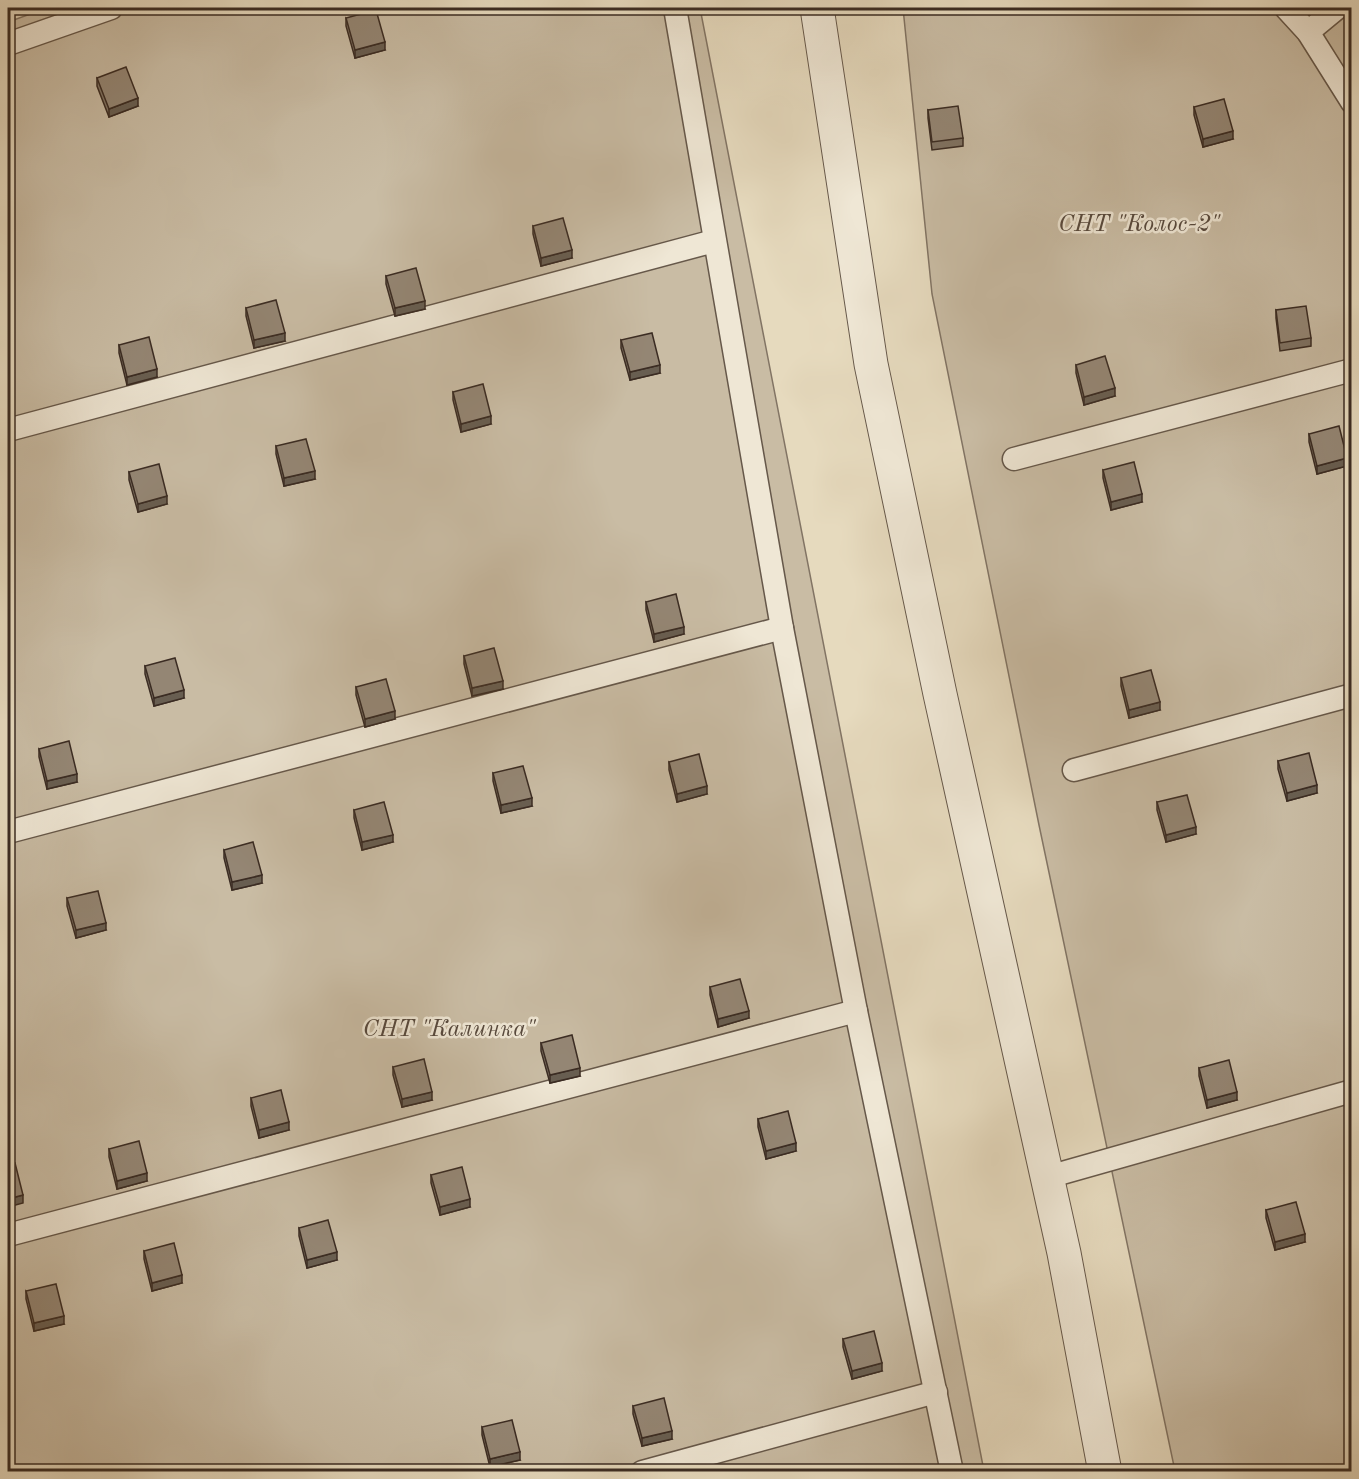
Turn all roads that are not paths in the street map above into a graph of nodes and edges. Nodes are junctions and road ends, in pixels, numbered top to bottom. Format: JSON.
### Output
{"nodes":[{"id":1,"x":111,"y":8,"type":"edge"},
{"id":2,"x":675,"y":8,"type":"edge"},
{"id":3,"x":817,"y":8,"type":"edge"},
{"id":4,"x":1286,"y":8,"type":"edge"},
{"id":5,"x":1340,"y":12,"type":"edge"},
{"id":6,"x":1308,"y":32,"type":"junction"},
{"id":7,"x":8,"y":44,"type":"edge"},
{"id":8,"x":1352,"y":102,"type":"edge"},
{"id":9,"x":714,"y":241,"type":"junction"},
{"id":10,"x":1352,"y":370,"type":"edge"},
{"id":11,"x":8,"y":430,"type":"edge"},
{"id":12,"x":1014,"y":459,"type":"dead end"},
{"id":13,"x":782,"y":628,"type":"junction"},
{"id":14,"x":1352,"y":694,"type":"edge"},
{"id":15,"x":1074,"y":770,"type":"dead end"},
{"id":16,"x":8,"y":832,"type":"edge"},
{"id":17,"x":856,"y":1011,"type":"junction"},
{"id":18,"x":1352,"y":1091,"type":"edge"},
{"id":19,"x":1048,"y":1177,"type":"junction"},
{"id":20,"x":8,"y":1235,"type":"edge"},
{"id":21,"x":936,"y":1392,"type":"junction"},
{"id":22,"x":642,"y":1472,"type":"edge"},
{"id":23,"x":952,"y":1472,"type":"edge"},
{"id":24,"x":1106,"y":1472,"type":"edge"}],
"edges":[{"from":1,"to":7,"type":"lane"},
{"from":2,"to":9,"type":"lane"},
{"from":3,"to":19,"type":"street"},
{"from":4,"to":6,"type":"lane"},
{"from":5,"to":6,"type":"lane"},
{"from":6,"to":8,"type":"lane"},
{"from":9,"to":11,"type":"lane"},
{"from":9,"to":13,"type":"lane"},
{"from":10,"to":12,"type":"lane"},
{"from":13,"to":16,"type":"lane"},
{"from":13,"to":17,"type":"lane"},
{"from":14,"to":15,"type":"lane"},
{"from":17,"to":20,"type":"lane"},
{"from":17,"to":21,"type":"lane"},
{"from":18,"to":19,"type":"lane"},
{"from":19,"to":24,"type":"street"},
{"from":21,"to":22,"type":"lane"},
{"from":21,"to":23,"type":"lane"}]}
